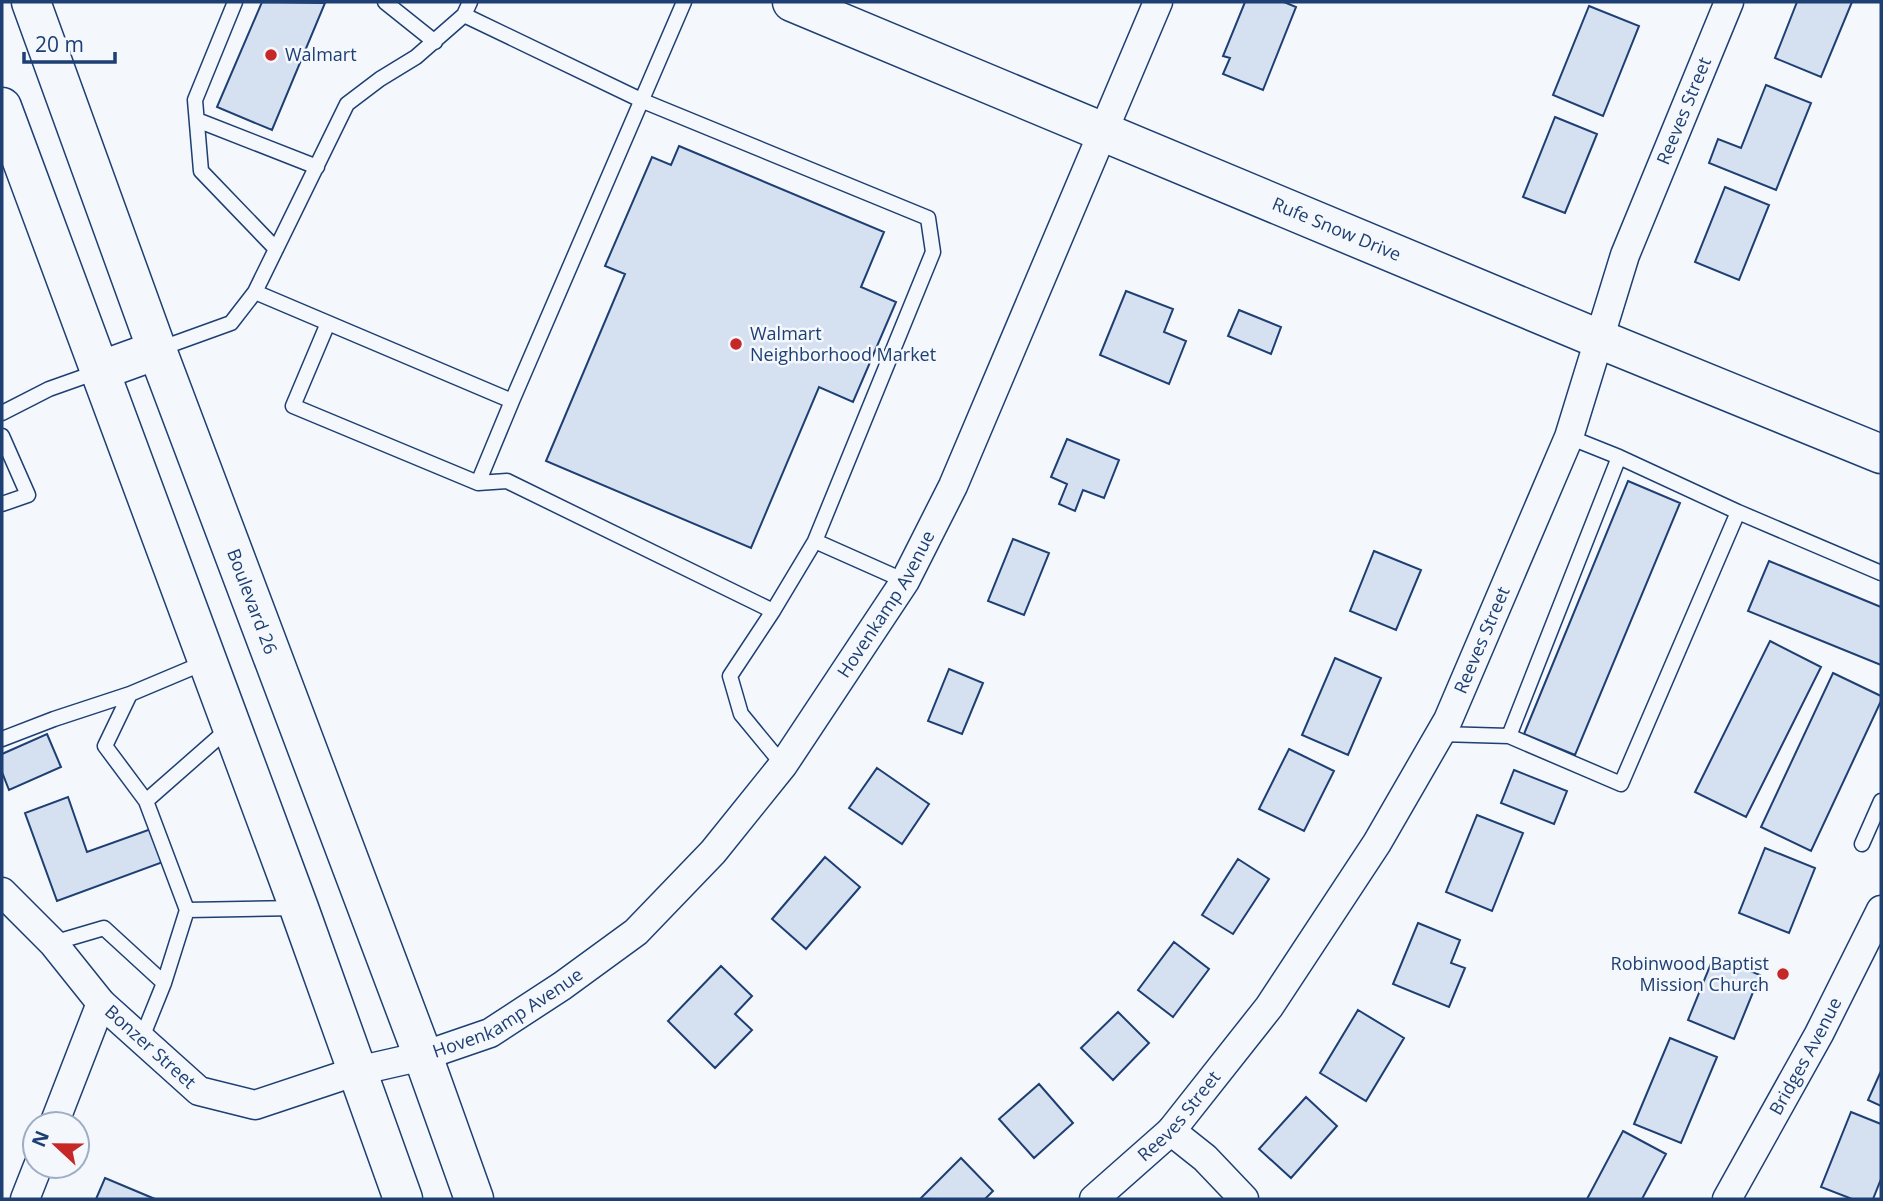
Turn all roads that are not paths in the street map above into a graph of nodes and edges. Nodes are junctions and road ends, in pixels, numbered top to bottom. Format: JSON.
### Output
{"nodes":[{"id":1,"x":31,"y":2,"type":"edge"},
{"id":2,"x":235,"y":2,"type":"edge"},
{"id":3,"x":385,"y":2,"type":"edge"},
{"id":4,"x":684,"y":2,"type":"edge"},
{"id":5,"x":792,"y":2,"type":"edge"},
{"id":6,"x":1158,"y":2,"type":"edge"},
{"id":7,"x":1729,"y":2,"type":"edge"},
{"id":8,"x":467,"y":8,"type":"edge"},
{"id":9,"x":435,"y":42,"type":"junction"},
{"id":10,"x":643,"y":100,"type":"junction"},
{"id":11,"x":2,"y":107,"type":"edge"},
{"id":12,"x":197,"y":120,"type":"junction"},
{"id":13,"x":1104,"y":133,"type":"junction"},
{"id":14,"x":317,"y":167,"type":"junction"},
{"id":15,"x":276,"y":249,"type":"junction"},
{"id":16,"x":255,"y":292,"type":"junction"},
{"id":17,"x":328,"y":323,"type":"junction"},
{"id":18,"x":1599,"y":339,"type":"junction"},
{"id":19,"x":157,"y":350,"type":"junction"},
{"id":20,"x":99,"y":371,"type":"junction"},
{"id":21,"x":512,"y":401,"type":"junction"},
{"id":22,"x":2,"y":412,"type":"edge"},
{"id":23,"x":2,"y":436,"type":"edge"},
{"id":24,"x":1569,"y":437,"type":"junction"},
{"id":25,"x":1881,"y":454,"type":"edge"},
{"id":26,"x":1619,"y":457,"type":"junction"},
{"id":27,"x":478,"y":483,"type":"junction"},
{"id":28,"x":2,"y":504,"type":"edge"},
{"id":29,"x":1738,"y":512,"type":"junction"},
{"id":30,"x":815,"y":541,"type":"junction"},
{"id":31,"x":1881,"y":573,"type":"edge"},
{"id":32,"x":905,"y":581,"type":"junction"},
{"id":33,"x":774,"y":611,"type":"junction"},
{"id":34,"x":207,"y":662,"type":"junction"},
{"id":35,"x":130,"y":694,"type":"junction"},
{"id":36,"x":231,"y":726,"type":"junction"},
{"id":37,"x":1440,"y":734,"type":"junction"},
{"id":38,"x":1509,"y":736,"type":"junction"},
{"id":39,"x":2,"y":739,"type":"edge"},
{"id":40,"x":783,"y":765,"type":"junction"},
{"id":41,"x":146,"y":800,"type":"junction"},
{"id":42,"x":1881,"y":801,"type":"edge"},
{"id":43,"x":1862,"y":844,"type":"dead end"},
{"id":44,"x":2,"y":892,"type":"edge"},
{"id":45,"x":299,"y":908,"type":"junction"},
{"id":46,"x":187,"y":910,"type":"junction"},
{"id":47,"x":1881,"y":911,"type":"edge"},
{"id":48,"x":53,"y":943,"type":"junction"},
{"id":49,"x":164,"y":984,"type":"junction"},
{"id":50,"x":101,"y":1003,"type":"junction"},
{"id":51,"x":141,"y":1040,"type":"junction"},
{"id":52,"x":424,"y":1056,"type":"junction"},
{"id":53,"x":357,"y":1071,"type":"junction"},
{"id":54,"x":59,"y":1110,"type":"edge"},
{"id":55,"x":1171,"y":1131,"type":"junction"},
{"id":56,"x":32,"y":1180,"type":"edge"},
{"id":57,"x":25,"y":1199,"type":"edge"},
{"id":58,"x":403,"y":1199,"type":"edge"},
{"id":59,"x":474,"y":1199,"type":"edge"},
{"id":60,"x":1094,"y":1199,"type":"edge"},
{"id":61,"x":1244,"y":1199,"type":"edge"},
{"id":62,"x":1727,"y":1199,"type":"edge"}],
"edges":[{"from":1,"to":19,"type":"main road","name":"Boulevard 26"},
{"from":2,"to":12,"type":"lane"},
{"from":3,"to":9,"type":"lane"},
{"from":4,"to":10,"type":"lane"},
{"from":5,"to":13,"type":"main road","name":"Rufe Snow Drive"},
{"from":6,"to":13,"type":"street","name":"Hovenkamp Avenue"},
{"from":7,"to":18,"type":"street","name":"Reeves Street"},
{"from":8,"to":9,"type":"lane"},
{"from":8,"to":10,"type":"lane"},
{"from":9,"to":14,"type":"lane"},
{"from":10,"to":21,"type":"lane"},
{"from":10,"to":30,"type":"lane"},
{"from":11,"to":20,"type":"main road"},
{"from":12,"to":14,"type":"lane"},
{"from":12,"to":15,"type":"lane"},
{"from":13,"to":18,"type":"main road","name":"Rufe Snow Drive"},
{"from":13,"to":32,"type":"street","name":"Hovenkamp Avenue"},
{"from":14,"to":15,"type":"lane"},
{"from":15,"to":16,"type":"lane"},
{"from":16,"to":17,"type":"lane"},
{"from":16,"to":19,"type":"lane"},
{"from":17,"to":21,"type":"lane"},
{"from":17,"to":27,"type":"lane"},
{"from":18,"to":24,"type":"street","name":"Reeves Street"},
{"from":18,"to":25,"type":"main road","name":"Rufe Snow Drive"},
{"from":19,"to":20,"type":"main road"},
{"from":19,"to":52,"type":"main road","name":"Boulevard 26"},
{"from":20,"to":22,"type":"lane"},
{"from":20,"to":34,"type":"main road"},
{"from":21,"to":27,"type":"lane"},
{"from":23,"to":28,"type":"lane"},
{"from":24,"to":26,"type":"lane"},
{"from":24,"to":37,"type":"street","name":"Reeves Street"},
{"from":26,"to":29,"type":"lane"},
{"from":26,"to":38,"type":"lane"},
{"from":27,"to":33,"type":"lane"},
{"from":29,"to":31,"type":"lane"},
{"from":29,"to":38,"type":"lane"},
{"from":30,"to":32,"type":"lane"},
{"from":30,"to":33,"type":"lane"},
{"from":32,"to":40,"type":"street","name":"Hovenkamp Avenue"},
{"from":33,"to":40,"type":"lane"},
{"from":34,"to":35,"type":"lane"},
{"from":34,"to":36,"type":"main road"},
{"from":35,"to":39,"type":"lane"},
{"from":35,"to":41,"type":"lane"},
{"from":36,"to":41,"type":"lane"},
{"from":36,"to":45,"type":"main road"},
{"from":37,"to":38,"type":"lane"},
{"from":37,"to":55,"type":"street","name":"Reeves Street"},
{"from":40,"to":52,"type":"street","name":"Hovenkamp Avenue"},
{"from":41,"to":46,"type":"lane"},
{"from":42,"to":43,"type":"lane"},
{"from":44,"to":48,"type":"street","name":"Bonzer Street"},
{"from":45,"to":46,"type":"lane"},
{"from":45,"to":53,"type":"main road"},
{"from":46,"to":49,"type":"lane"},
{"from":47,"to":62,"type":"street","name":"Bridges Avenue"},
{"from":48,"to":49,"type":"lane"},
{"from":48,"to":50,"type":"street","name":"Bonzer Street"},
{"from":49,"to":51,"type":"lane"},
{"from":50,"to":51,"type":"street","name":"Bonzer Street"},
{"from":50,"to":54,"type":"street"},
{"from":51,"to":53,"type":"street","name":"Bonzer Street"},
{"from":52,"to":53,"type":"street","name":"Bonzer Street"},
{"from":52,"to":59,"type":"main road","name":"Boulevard 26"},
{"from":53,"to":58,"type":"main road"},
{"from":55,"to":60,"type":"street","name":"Reeves Street"},
{"from":55,"to":61,"type":"street"},
{"from":56,"to":57,"type":"street"}]}
